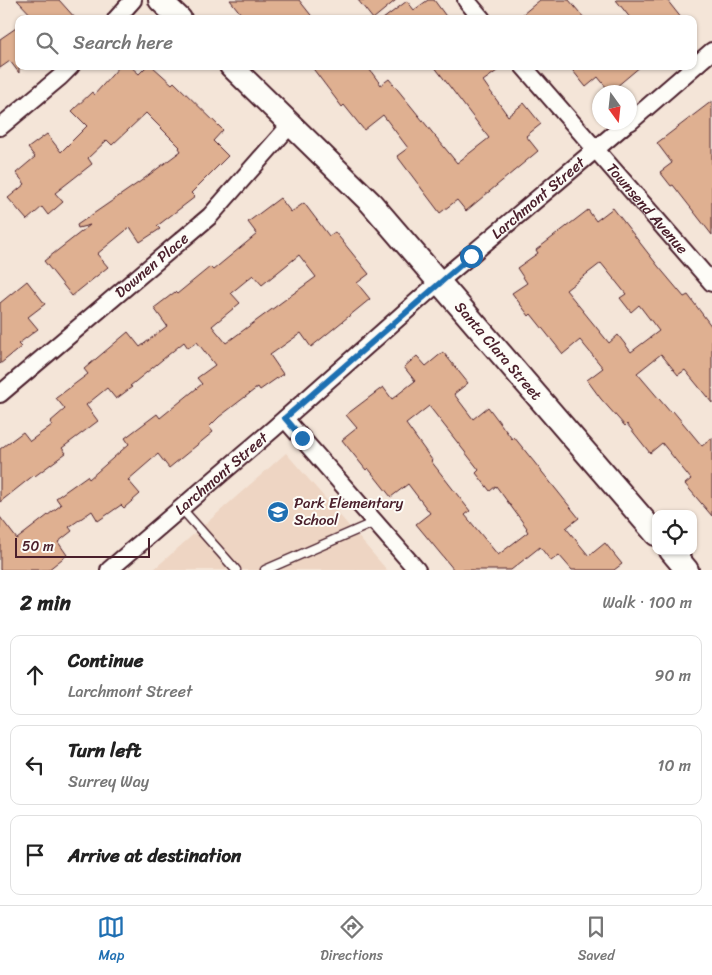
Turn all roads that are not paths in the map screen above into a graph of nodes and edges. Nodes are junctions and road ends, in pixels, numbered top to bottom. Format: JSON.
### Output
{"nodes":[{"id":1,"x":133,"y":0,"type":"edge"},
{"id":2,"x":160,"y":0,"type":"edge"},
{"id":3,"x":466,"y":0,"type":"edge"},
{"id":4,"x":120,"y":15,"type":"edge"},
{"id":5,"x":176,"y":15,"type":"edge"},
{"id":6,"x":479,"y":15,"type":"edge"},
{"id":7,"x":712,"y":51,"type":"edge"},
{"id":8,"x":697,"y":64,"type":"edge"},
{"id":9,"x":67,"y":70,"type":"edge"},
{"id":10,"x":234,"y":70,"type":"edge"},
{"id":11,"x":526,"y":70,"type":"edge"},
{"id":12,"x":690,"y":70,"type":"edge"},
{"id":13,"x":637,"y":115,"type":"edge"},
{"id":14,"x":291,"y":124,"type":"junction"},
{"id":15,"x":0,"y":127,"type":"edge"},
{"id":16,"x":620,"y":130,"type":"edge"},
{"id":17,"x":596,"y":151,"type":"junction"},
{"id":18,"x":440,"y":281,"type":"junction"},
{"id":19,"x":712,"y":283,"type":"edge"},
{"id":20,"x":0,"y":394,"type":"edge"},
{"id":21,"x":285,"y":418,"type":"junction"},
{"id":22,"x":181,"y":508,"type":"junction"},
{"id":23,"x":375,"y":522,"type":"junction"},
{"id":24,"x":652,"y":529,"type":"edge"},
{"id":25,"x":674,"y":555,"type":"edge"},
{"id":26,"x":109,"y":570,"type":"edge"},
{"id":27,"x":236,"y":570,"type":"edge"},
{"id":28,"x":266,"y":570,"type":"edge"},
{"id":29,"x":417,"y":570,"type":"edge"},
{"id":30,"x":687,"y":570,"type":"edge"}],
"edges":[{"from":1,"to":4,"type":"street"},
{"from":2,"to":5,"type":"main road"},
{"from":3,"to":6,"type":"street"},
{"from":7,"to":8,"type":"street","name":"Larchmont Street"},
{"from":9,"to":15,"type":"street"},
{"from":10,"to":14,"type":"main road","name":"Santa Clara Street"},
{"from":11,"to":17,"type":"street","name":"Townsend Avenue"},
{"from":12,"to":13,"type":"street","name":"Larchmont Street"},
{"from":14,"to":18,"type":"main road","name":"Santa Clara Street"},
{"from":14,"to":20,"type":"street","name":"Downen Place"},
{"from":16,"to":17,"type":"street","name":"Larchmont Street"},
{"from":17,"to":18,"type":"street","name":"Larchmont Street"},
{"from":17,"to":19,"type":"street","name":"Townsend Avenue"},
{"from":18,"to":21,"type":"street","name":"Larchmont Street"},
{"from":18,"to":24,"type":"main road","name":"Santa Clara Street"},
{"from":21,"to":22,"type":"street","name":"Larchmont Street"},
{"from":21,"to":23,"type":"street"},
{"from":22,"to":26,"type":"street","name":"Larchmont Street"},
{"from":22,"to":27,"type":"lane"},
{"from":23,"to":28,"type":"lane"},
{"from":23,"to":29,"type":"street"},
{"from":25,"to":30,"type":"main road"}]}
